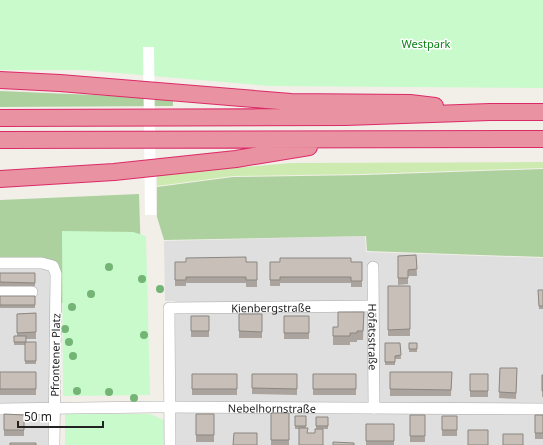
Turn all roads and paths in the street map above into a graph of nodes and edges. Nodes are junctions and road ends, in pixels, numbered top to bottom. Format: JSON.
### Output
{"nodes":[{"id":1,"x":0,"y":80,"type":"edge"},
{"id":2,"x":490,"y":112,"type":"junction"},
{"id":3,"x":543,"y":112,"type":"edge"},
{"id":4,"x":0,"y":118,"type":"edge"},
{"id":5,"x":356,"y":139,"type":"junction"},
{"id":6,"x":543,"y":139,"type":"edge"},
{"id":7,"x":0,"y":140,"type":"edge"},
{"id":8,"x":0,"y":179,"type":"edge"},
{"id":9,"x":0,"y":263,"type":"edge"},
{"id":10,"x":373,"y":267,"type":"dead end"},
{"id":11,"x":0,"y":292,"type":"edge"},
{"id":12,"x":32,"y":292,"type":"dead end"},
{"id":13,"x":373,"y":306,"type":"junction"},
{"id":14,"x":169,"y":407,"type":"junction"},
{"id":15,"x":54,"y":408,"type":"junction"},
{"id":16,"x":374,"y":408,"type":"junction"},
{"id":17,"x":0,"y":409,"type":"edge"},
{"id":18,"x":543,"y":409,"type":"edge"},
{"id":19,"x":54,"y":445,"type":"edge"},
{"id":20,"x":170,"y":445,"type":"edge"}],
"edges":[{"from":1,"to":2,"type":"highway"},
{"from":2,"to":3,"type":"highway"},
{"from":2,"to":4,"type":"highway"},
{"from":5,"to":6,"type":"highway"},
{"from":5,"to":7,"type":"highway"},
{"from":5,"to":8,"type":"highway"},
{"from":9,"to":15,"type":"street","name":"Pfrontener Platz"},
{"from":10,"to":13,"type":"street","name":"Höfatsstraße"},
{"from":11,"to":12,"type":"street"},
{"from":13,"to":14,"type":"street","name":"Kienbergstraße"},
{"from":13,"to":16,"type":"street","name":"Höfatsstraße"},
{"from":14,"to":15,"type":"street","name":"Nebelhornstraße"},
{"from":14,"to":16,"type":"street","name":"Nebelhornstraße"},
{"from":14,"to":20,"type":"street"},
{"from":15,"to":17,"type":"street","name":"Nebelhornstraße"},
{"from":15,"to":19,"type":"street","name":"Pfrontener Platz"},
{"from":16,"to":18,"type":"street","name":"Nebelhornstraße"}]}
